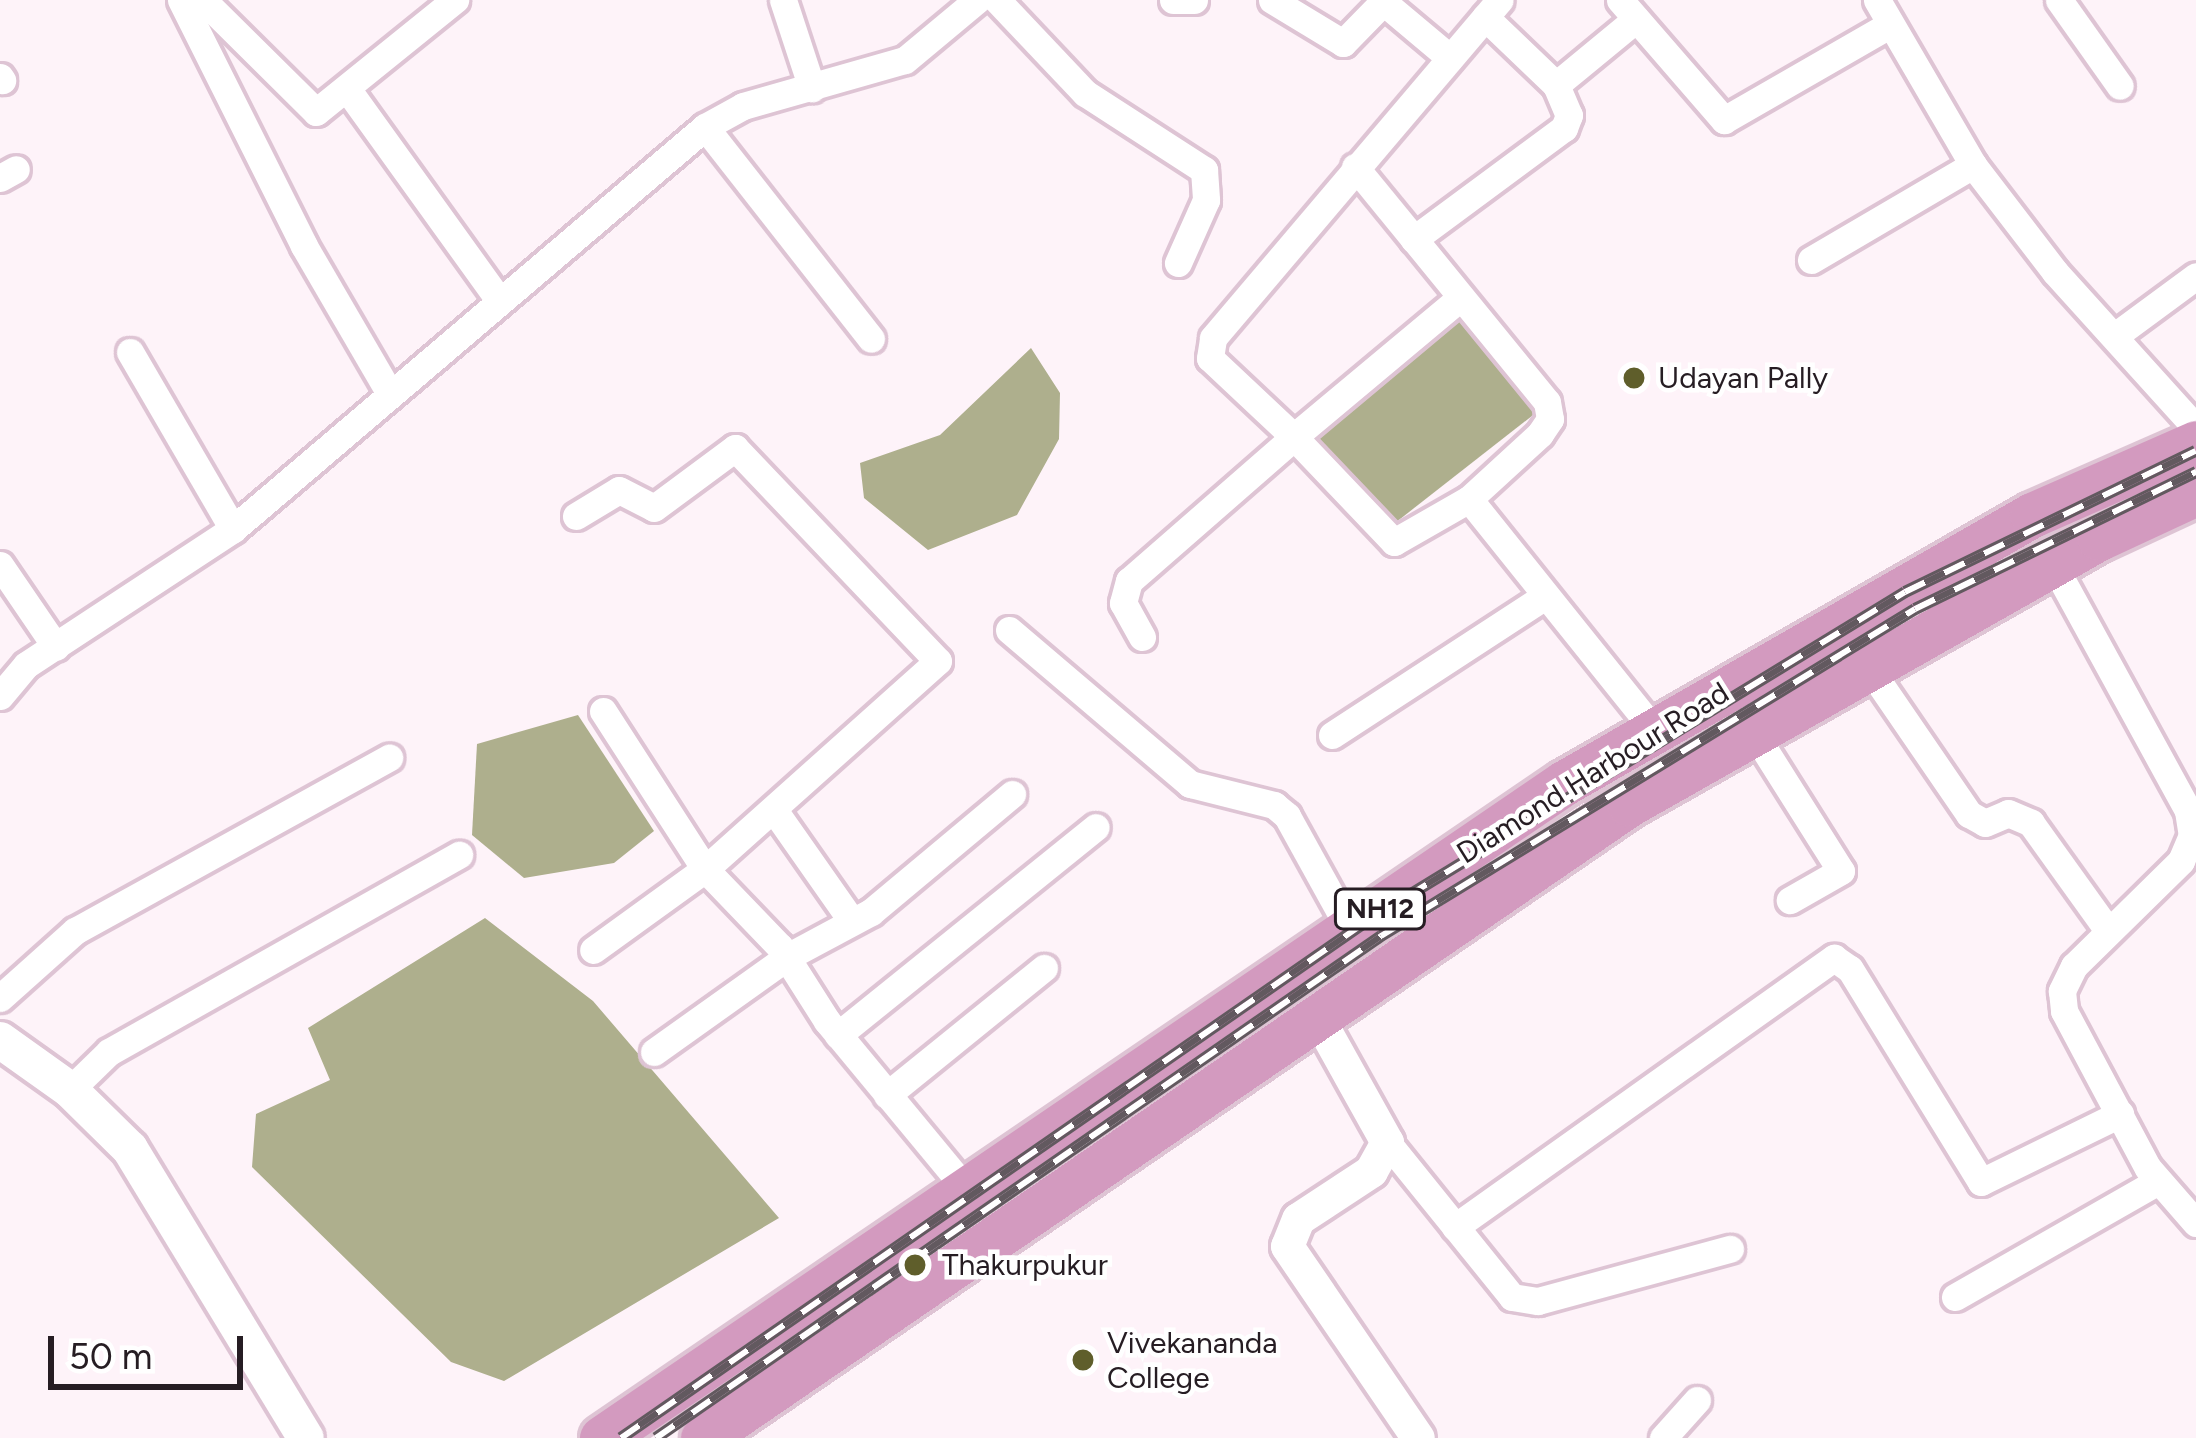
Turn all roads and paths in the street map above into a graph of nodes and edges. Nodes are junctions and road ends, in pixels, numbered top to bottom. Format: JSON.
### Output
{"nodes":[{"id":1,"x":182,"y":0,"type":"edge"},
{"id":2,"x":203,"y":0,"type":"edge"},
{"id":3,"x":455,"y":0,"type":"edge"},
{"id":4,"x":783,"y":0,"type":"edge"},
{"id":5,"x":977,"y":0,"type":"edge"},
{"id":6,"x":997,"y":0,"type":"edge"},
{"id":7,"x":1173,"y":0,"type":"edge"},
{"id":8,"x":1193,"y":0,"type":"edge"},
{"id":9,"x":1272,"y":0,"type":"edge"},
{"id":10,"x":2059,"y":0,"type":"edge"},
{"id":11,"x":1382,"y":1,"type":"edge"},
{"id":12,"x":1492,"y":9,"type":"edge"},
{"id":13,"x":1628,"y":9,"type":"edge"},
{"id":14,"x":1883,"y":12,"type":"edge"},
{"id":15,"x":1450,"y":58,"type":"junction"},
{"id":16,"x":1556,"y":86,"type":"junction"},
{"id":17,"x":2120,"y":86,"type":"dead end"},
{"id":18,"x":812,"y":88,"type":"junction"},
{"id":19,"x":348,"y":90,"type":"junction"},
{"id":20,"x":705,"y":127,"type":"junction"},
{"id":21,"x":1973,"y":165,"type":"junction"},
{"id":22,"x":1354,"y":167,"type":"junction"},
{"id":23,"x":1414,"y":238,"type":"junction"},
{"id":24,"x":1811,"y":260,"type":"dead end"},
{"id":25,"x":1178,"y":263,"type":"dead end"},
{"id":26,"x":2196,"y":276,"type":"edge"},
{"id":27,"x":1460,"y":298,"type":"junction"},
{"id":28,"x":498,"y":299,"type":"junction"},
{"id":29,"x":2116,"y":334,"type":"junction"},
{"id":30,"x":871,"y":339,"type":"dead end"},
{"id":31,"x":130,"y":352,"type":"dead end"},
{"id":32,"x":389,"y":392,"type":"junction"},
{"id":33,"x":2196,"y":428,"type":"edge"},
{"id":34,"x":1294,"y":436,"type":"junction"},
{"id":35,"x":2196,"y":443,"type":"edge"},
{"id":36,"x":2087,"y":490,"type":"junction"},
{"id":37,"x":2196,"y":493,"type":"edge"},
{"id":38,"x":1469,"y":499,"type":"junction"},
{"id":39,"x":576,"y":516,"type":"dead end"},
{"id":40,"x":233,"y":529,"type":"junction"},
{"id":41,"x":2107,"y":534,"type":"junction"},
{"id":42,"x":2053,"y":564,"type":"junction"},
{"id":43,"x":0,"y":565,"type":"edge"},
{"id":44,"x":1541,"y":598,"type":"junction"},
{"id":45,"x":1009,"y":631,"type":"dead end"},
{"id":46,"x":1142,"y":637,"type":"dead end"},
{"id":47,"x":56,"y":647,"type":"junction"},
{"id":48,"x":1869,"y":668,"type":"junction"},
{"id":49,"x":0,"y":696,"type":"edge"},
{"id":50,"x":603,"y":712,"type":"dead end"},
{"id":51,"x":1654,"y":731,"type":"junction"},
{"id":52,"x":1754,"y":733,"type":"junction"},
{"id":53,"x":1331,"y":735,"type":"dead end"},
{"id":54,"x":389,"y":758,"type":"dead end"},
{"id":55,"x":1012,"y":794,"type":"dead end"},
{"id":56,"x":774,"y":810,"type":"junction"},
{"id":57,"x":1096,"y":827,"type":"dead end"},
{"id":58,"x":459,"y":855,"type":"dead end"},
{"id":59,"x":2189,"y":856,"type":"edge"},
{"id":60,"x":705,"y":869,"type":"junction"},
{"id":61,"x":1790,"y":900,"type":"dead end"},
{"id":62,"x":849,"y":917,"type":"junction"},
{"id":63,"x":2107,"y":928,"type":"junction"},
{"id":64,"x":1350,"y":930,"type":"junction"},
{"id":65,"x":593,"y":950,"type":"dead end"},
{"id":66,"x":787,"y":957,"type":"junction"},
{"id":67,"x":1044,"y":968,"type":"dead end"},
{"id":68,"x":0,"y":998,"type":"edge"},
{"id":69,"x":1318,"y":1020,"type":"junction"},
{"id":70,"x":838,"y":1035,"type":"junction"},
{"id":71,"x":0,"y":1040,"type":"edge"},
{"id":72,"x":654,"y":1052,"type":"dead end"},
{"id":73,"x":1151,"y":1064,"type":"junction"},
{"id":74,"x":70,"y":1090,"type":"junction"},
{"id":75,"x":887,"y":1095,"type":"junction"},
{"id":76,"x":1181,"y":1107,"type":"junction"},
{"id":77,"x":2120,"y":1114,"type":"junction"},
{"id":78,"x":1387,"y":1142,"type":"junction"},
{"id":79,"x":2158,"y":1180,"type":"junction"},
{"id":80,"x":967,"y":1190,"type":"junction"},
{"id":81,"x":2196,"y":1223,"type":"edge"},
{"id":82,"x":1455,"y":1227,"type":"junction"},
{"id":83,"x":1730,"y":1249,"type":"dead end"},
{"id":84,"x":1955,"y":1297,"type":"dead end"},
{"id":85,"x":1697,"y":1400,"type":"dead end"},
{"id":86,"x":306,"y":1438,"type":"edge"},
{"id":87,"x":602,"y":1438,"type":"edge"},
{"id":88,"x":703,"y":1438,"type":"edge"},
{"id":89,"x":1418,"y":1438,"type":"edge"},
{"id":90,"x":1663,"y":1438,"type":"edge"}],
"edges":[{"from":1,"to":32,"type":"street"},
{"from":2,"to":19,"type":"street"},
{"from":3,"to":19,"type":"street"},
{"from":4,"to":18,"type":"street"},
{"from":5,"to":18,"type":"street"},
{"from":6,"to":25,"type":"street"},
{"from":7,"to":8,"type":"street"},
{"from":9,"to":11,"type":"street"},
{"from":10,"to":17,"type":"street"},
{"from":11,"to":15,"type":"street"},
{"from":12,"to":15,"type":"street"},
{"from":12,"to":16,"type":"street"},
{"from":13,"to":14,"type":"street"},
{"from":13,"to":16,"type":"street"},
{"from":14,"to":21,"type":"street"},
{"from":15,"to":22,"type":"street"},
{"from":16,"to":23,"type":"street"},
{"from":18,"to":20,"type":"street"},
{"from":19,"to":28,"type":"street"},
{"from":20,"to":28,"type":"street"},
{"from":20,"to":30,"type":"street"},
{"from":21,"to":24,"type":"street"},
{"from":21,"to":29,"type":"street"},
{"from":22,"to":23,"type":"street"},
{"from":22,"to":34,"type":"street"},
{"from":23,"to":27,"type":"street"},
{"from":26,"to":29,"type":"street"},
{"from":27,"to":34,"type":"street"},
{"from":27,"to":38,"type":"street"},
{"from":28,"to":32,"type":"street"},
{"from":29,"to":33,"type":"street"},
{"from":31,"to":40,"type":"street"},
{"from":32,"to":40,"type":"street"},
{"from":34,"to":38,"type":"street"},
{"from":34,"to":46,"type":"street"},
{"from":35,"to":36,"type":"highway","name":"Diamond Harbour Road","number":"NH12"},
{"from":36,"to":41,"type":"highway"},
{"from":36,"to":51,"type":"highway","name":"Diamond Harbour Road","number":"NH12"},
{"from":37,"to":41,"type":"highway","name":"Diamond Harbour Road","number":"NH12"},
{"from":38,"to":44,"type":"street"},
{"from":39,"to":56,"type":"street"},
{"from":40,"to":47,"type":"street"},
{"from":41,"to":42,"type":"highway","name":"Diamond Harbour Road","number":"NH12"},
{"from":42,"to":48,"type":"highway","name":"Diamond Harbour Road","number":"NH12"},
{"from":42,"to":59,"type":"street"},
{"from":43,"to":47,"type":"street"},
{"from":44,"to":51,"type":"street"},
{"from":44,"to":53,"type":"street"},
{"from":45,"to":64,"type":"street"},
{"from":47,"to":49,"type":"street"},
{"from":48,"to":52,"type":"highway","name":"Diamond Harbour Road","number":"NH12"},
{"from":48,"to":63,"type":"street"},
{"from":50,"to":60,"type":"street"},
{"from":51,"to":64,"type":"highway","name":"Diamond Harbour Road","number":"NH12"},
{"from":52,"to":61,"type":"street"},
{"from":52,"to":69,"type":"highway","name":"Diamond Harbour Road","number":"NH12"},
{"from":54,"to":68,"type":"street"},
{"from":55,"to":62,"type":"street"},
{"from":56,"to":60,"type":"street"},
{"from":56,"to":62,"type":"street"},
{"from":57,"to":70,"type":"street"},
{"from":58,"to":74,"type":"street"},
{"from":59,"to":63,"type":"street"},
{"from":60,"to":65,"type":"street"},
{"from":60,"to":66,"type":"street"},
{"from":62,"to":66,"type":"street"},
{"from":63,"to":77,"type":"street"},
{"from":64,"to":73,"type":"highway","name":"Diamond Harbour Road","number":"NH12"},
{"from":66,"to":70,"type":"street"},
{"from":66,"to":72,"type":"street"},
{"from":67,"to":75,"type":"street"},
{"from":69,"to":76,"type":"highway","name":"Diamond Harbour Road","number":"NH12"},
{"from":69,"to":78,"type":"street"},
{"from":70,"to":75,"type":"street"},
{"from":71,"to":74,"type":"main road"},
{"from":73,"to":76,"type":"highway"},
{"from":73,"to":80,"type":"highway","name":"Diamond Harbour Road","number":"NH12"},
{"from":74,"to":86,"type":"main road"},
{"from":75,"to":80,"type":"street"},
{"from":76,"to":88,"type":"highway","name":"Diamond Harbour Road","number":"NH12"},
{"from":77,"to":79,"type":"street"},
{"from":77,"to":82,"type":"street"},
{"from":78,"to":82,"type":"street"},
{"from":78,"to":89,"type":"street"},
{"from":79,"to":81,"type":"street"},
{"from":79,"to":84,"type":"street"},
{"from":80,"to":87,"type":"highway","name":"Diamond Harbour Road","number":"NH12"},
{"from":82,"to":83,"type":"street"},
{"from":85,"to":90,"type":"street"}]}
